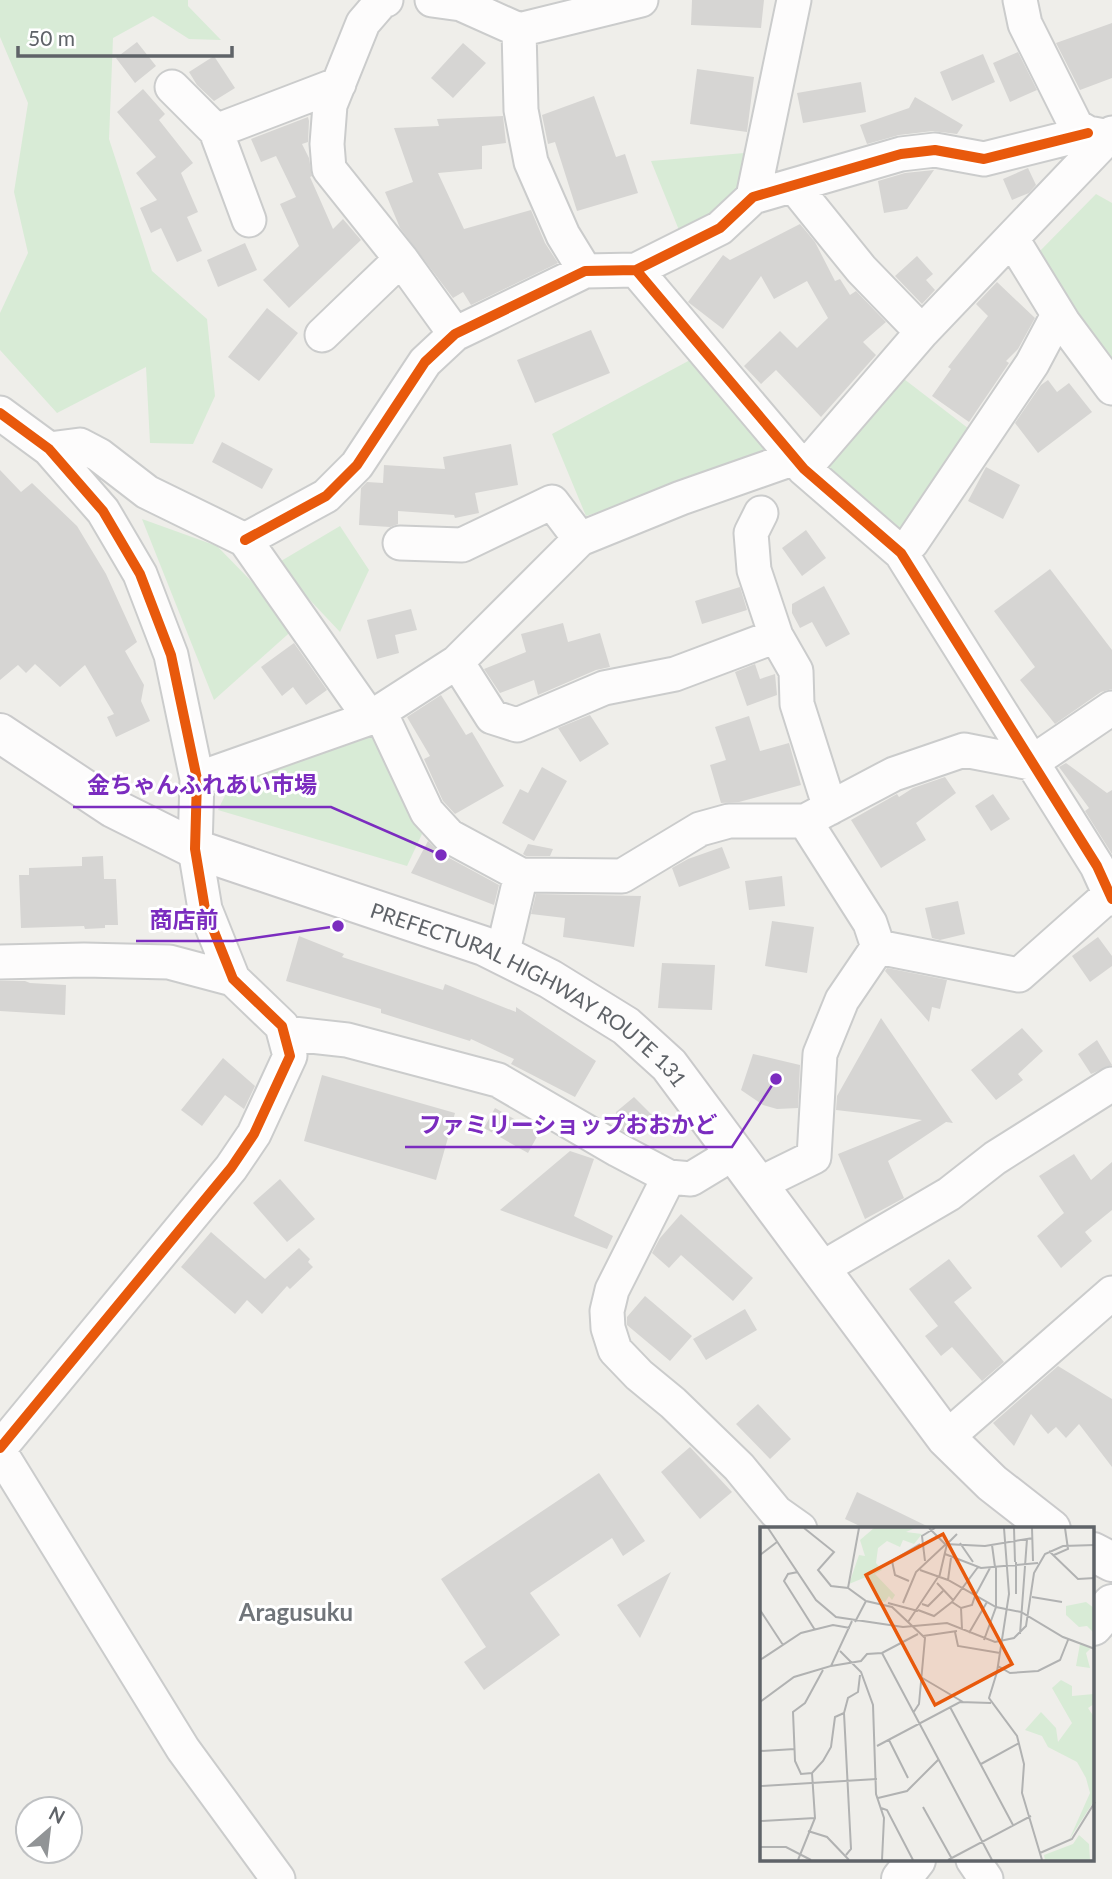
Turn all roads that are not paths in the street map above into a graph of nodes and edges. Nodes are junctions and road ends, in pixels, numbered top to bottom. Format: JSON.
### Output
{"nodes":[{"id":1,"x":383,"y":0,"type":"edge"},
{"id":2,"x":641,"y":0,"type":"edge"},
{"id":3,"x":794,"y":0,"type":"edge"},
{"id":4,"x":1020,"y":0,"type":"edge"},
{"id":5,"x":452,"y":1,"type":"edge"},
{"id":6,"x":519,"y":30,"type":"junction"},
{"id":7,"x":339,"y":84,"type":"junction"},
{"id":8,"x":172,"y":88,"type":"dead end"},
{"id":9,"x":216,"y":131,"type":"junction"},
{"id":10,"x":1105,"y":135,"type":"edge"},
{"id":11,"x":794,"y":186,"type":"junction"},
{"id":12,"x":752,"y":197,"type":"junction"},
{"id":13,"x":249,"y":219,"type":"dead end"},
{"id":14,"x":1012,"y":239,"type":"junction"},
{"id":15,"x":401,"y":259,"type":"junction"},
{"id":16,"x":585,"y":271,"type":"junction"},
{"id":17,"x":636,"y":271,"type":"junction"},
{"id":18,"x":1058,"y":315,"type":"junction"},
{"id":19,"x":922,"y":332,"type":"junction"},
{"id":20,"x":455,"y":334,"type":"junction"},
{"id":21,"x":322,"y":335,"type":"dead end"},
{"id":22,"x":1112,"y":388,"type":"edge"},
{"id":23,"x":0,"y":413,"type":"edge"},
{"id":24,"x":49,"y":449,"type":"junction"},
{"id":25,"x":799,"y":463,"type":"junction"},
{"id":26,"x":761,"y":513,"type":"dead end"},
{"id":27,"x":580,"y":539,"type":"junction"},
{"id":28,"x":245,"y":540,"type":"junction"},
{"id":29,"x":400,"y":543,"type":"dead end"},
{"id":30,"x":901,"y":553,"type":"junction"},
{"id":31,"x":776,"y":636,"type":"junction"},
{"id":32,"x":457,"y":662,"type":"junction"},
{"id":33,"x":1112,"y":708,"type":"edge"},
{"id":34,"x":375,"y":715,"type":"junction"},
{"id":35,"x":0,"y":733,"type":"edge"},
{"id":36,"x":1031,"y":763,"type":"junction"},
{"id":37,"x":197,"y":779,"type":"junction"},
{"id":38,"x":817,"y":814,"type":"junction"},
{"id":39,"x":195,"y":849,"type":"junction"},
{"id":40,"x":521,"y":875,"type":"junction"},
{"id":41,"x":1110,"y":893,"type":"edge"},
{"id":42,"x":878,"y":947,"type":"junction"},
{"id":43,"x":502,"y":955,"type":"junction"},
{"id":44,"x":0,"y":962,"type":"edge"},
{"id":45,"x":233,"y":979,"type":"junction"},
{"id":46,"x":284,"y":1033,"type":"junction"},
{"id":47,"x":1112,"y":1084,"type":"edge"},
{"id":48,"x":734,"y":1153,"type":"junction"},
{"id":49,"x":669,"y":1177,"type":"junction"},
{"id":50,"x":757,"y":1185,"type":"junction"},
{"id":51,"x":819,"y":1270,"type":"junction"},
{"id":52,"x":1112,"y":1293,"type":"edge"},
{"id":53,"x":946,"y":1438,"type":"junction"},
{"id":54,"x":0,"y":1450,"type":"edge"},
{"id":55,"x":797,"y":1527,"type":"edge"},
{"id":56,"x":1048,"y":1527,"type":"edge"},
{"id":57,"x":1094,"y":1553,"type":"edge"},
{"id":58,"x":1112,"y":1562,"type":"edge"},
{"id":59,"x":1112,"y":1604,"type":"edge"},
{"id":60,"x":1094,"y":1625,"type":"edge"},
{"id":61,"x":914,"y":1862,"type":"edge"},
{"id":62,"x":974,"y":1862,"type":"edge"},
{"id":63,"x":278,"y":1879,"type":"edge"},
{"id":64,"x":901,"y":1879,"type":"edge"},
{"id":65,"x":986,"y":1879,"type":"edge"}],
"edges":[{"from":1,"to":7,"type":"street"},
{"from":2,"to":6,"type":"street"},
{"from":3,"to":12,"type":"street"},
{"from":4,"to":10,"type":"street"},
{"from":5,"to":6,"type":"street"},
{"from":6,"to":16,"type":"street"},
{"from":7,"to":9,"type":"street"},
{"from":7,"to":15,"type":"street"},
{"from":8,"to":9,"type":"street"},
{"from":9,"to":13,"type":"street"},
{"from":10,"to":11,"type":"street"},
{"from":10,"to":14,"type":"street"},
{"from":11,"to":12,"type":"street"},
{"from":11,"to":19,"type":"street"},
{"from":12,"to":17,"type":"street"},
{"from":14,"to":18,"type":"street"},
{"from":14,"to":19,"type":"street"},
{"from":15,"to":20,"type":"street"},
{"from":15,"to":21,"type":"street"},
{"from":16,"to":17,"type":"street"},
{"from":16,"to":20,"type":"street"},
{"from":17,"to":25,"type":"street"},
{"from":18,"to":22,"type":"street"},
{"from":18,"to":30,"type":"street"},
{"from":19,"to":25,"type":"street"},
{"from":20,"to":28,"type":"street"},
{"from":23,"to":24,"type":"street"},
{"from":24,"to":28,"type":"street"},
{"from":24,"to":37,"type":"street"},
{"from":25,"to":27,"type":"street"},
{"from":25,"to":30,"type":"street"},
{"from":26,"to":31,"type":"street"},
{"from":27,"to":29,"type":"street"},
{"from":27,"to":32,"type":"street"},
{"from":28,"to":34,"type":"street"},
{"from":30,"to":36,"type":"street"},
{"from":31,"to":32,"type":"street"},
{"from":31,"to":38,"type":"street"},
{"from":32,"to":34,"type":"street"},
{"from":33,"to":36,"type":"street"},
{"from":34,"to":37,"type":"street"},
{"from":34,"to":40,"type":"street"},
{"from":35,"to":39,"type":"main road","name":"PREFECTURAL HIGHWAY ROUTE 131"},
{"from":36,"to":38,"type":"street"},
{"from":36,"to":41,"type":"street"},
{"from":37,"to":39,"type":"street"},
{"from":38,"to":40,"type":"street"},
{"from":38,"to":42,"type":"street"},
{"from":39,"to":43,"type":"main road","name":"PREFECTURAL HIGHWAY ROUTE 131"},
{"from":39,"to":45,"type":"street"},
{"from":40,"to":43,"type":"street"},
{"from":41,"to":42,"type":"street"},
{"from":42,"to":50,"type":"street"},
{"from":43,"to":48,"type":"main road","name":"PREFECTURAL HIGHWAY ROUTE 131"},
{"from":44,"to":45,"type":"street"},
{"from":45,"to":46,"type":"street"},
{"from":46,"to":49,"type":"street"},
{"from":46,"to":54,"type":"street"},
{"from":47,"to":51,"type":"street"},
{"from":48,"to":49,"type":"street"},
{"from":48,"to":50,"type":"main road","name":"PREFECTURAL HIGHWAY ROUTE 131"},
{"from":49,"to":55,"type":"street"},
{"from":50,"to":51,"type":"main road","name":"PREFECTURAL HIGHWAY ROUTE 131"},
{"from":51,"to":53,"type":"main road","name":"PREFECTURAL HIGHWAY ROUTE 131"},
{"from":52,"to":53,"type":"street"},
{"from":53,"to":56,"type":"main road","name":"PREFECTURAL HIGHWAY ROUTE 131"},
{"from":54,"to":63,"type":"street"},
{"from":57,"to":58,"type":"main road"},
{"from":59,"to":60,"type":"main road"},
{"from":61,"to":64,"type":"main road"},
{"from":62,"to":65,"type":"street"}]}
